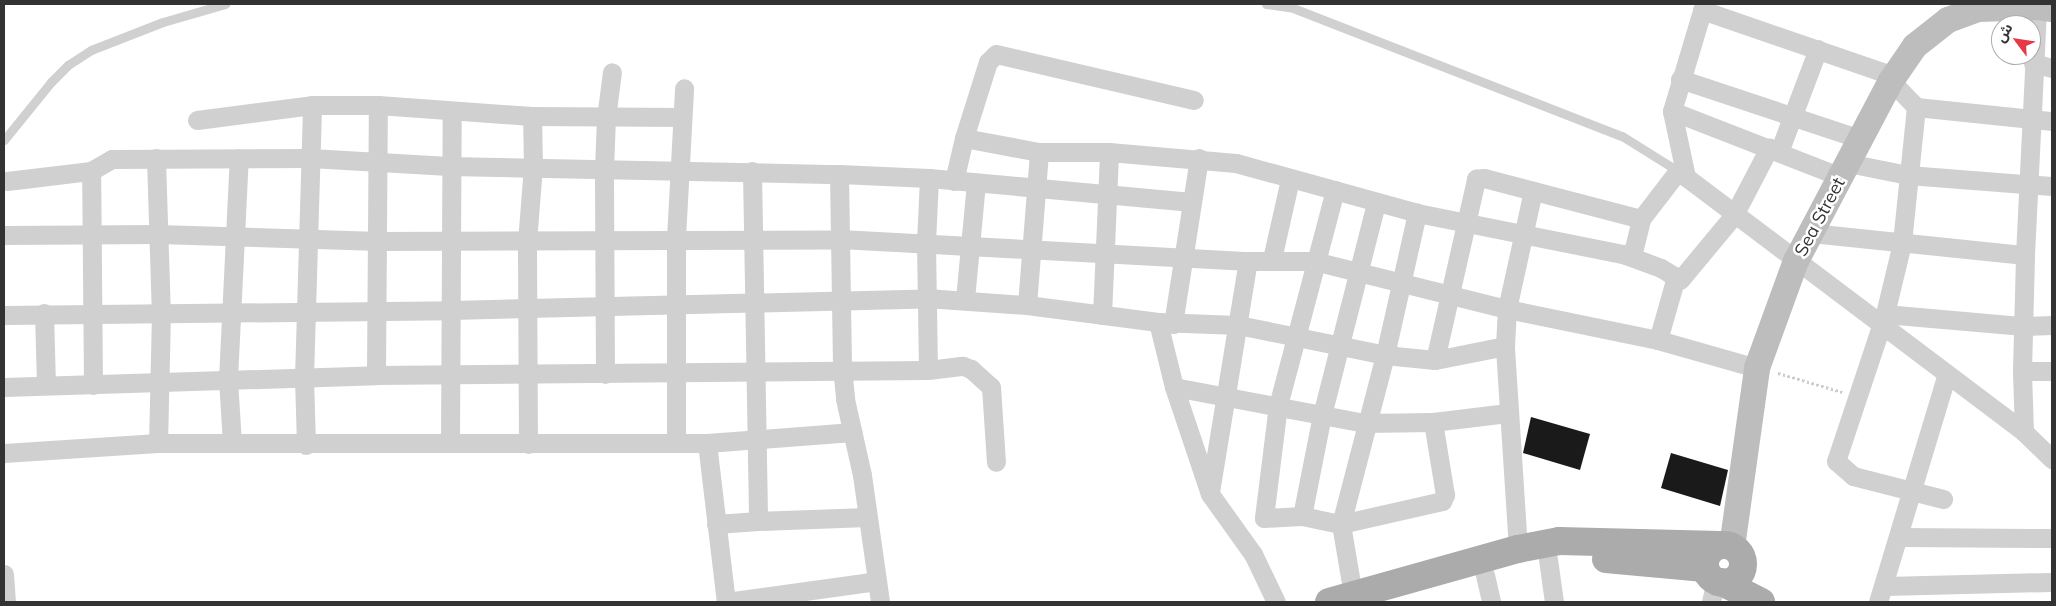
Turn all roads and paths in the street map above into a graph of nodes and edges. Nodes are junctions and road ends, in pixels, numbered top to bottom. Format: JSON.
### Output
{"nodes":[{"id":1,"x":225,"y":4,"type":"edge"},
{"id":2,"x":1266,"y":4,"type":"edge"},
{"id":3,"x":1973,"y":6,"type":"edge"},
{"id":4,"x":1703,"y":7,"type":"edge"},
{"id":5,"x":2045,"y":8,"type":"edge"},
{"id":6,"x":2041,"y":26,"type":"edge"},
{"id":7,"x":1818,"y":49,"type":"junction"},
{"id":8,"x":2033,"y":65,"type":"edge"},
{"id":9,"x":612,"y":72,"type":"dead end"},
{"id":10,"x":1892,"y":78,"type":"junction"},
{"id":11,"x":1680,"y":79,"type":"junction"},
{"id":12,"x":684,"y":88,"type":"dead end"},
{"id":13,"x":1194,"y":100,"type":"dead end"},
{"id":14,"x":312,"y":105,"type":"junction"},
{"id":15,"x":378,"y":105,"type":"junction"},
{"id":16,"x":1916,"y":107,"type":"junction"},
{"id":17,"x":452,"y":111,"type":"junction"},
{"id":18,"x":1672,"y":111,"type":"junction"},
{"id":19,"x":532,"y":116,"type":"junction"},
{"id":20,"x":1792,"y":116,"type":"junction"},
{"id":21,"x":2030,"y":116,"type":"junction"},
{"id":22,"x":682,"y":117,"type":"junction"},
{"id":23,"x":606,"y":118,"type":"junction"},
{"id":24,"x":197,"y":120,"type":"dead end"},
{"id":25,"x":2052,"y":121,"type":"edge"},
{"id":26,"x":964,"y":138,"type":"junction"},
{"id":27,"x":1860,"y":139,"type":"junction"},
{"id":28,"x":4,"y":140,"type":"edge"},
{"id":29,"x":1774,"y":150,"type":"junction"},
{"id":30,"x":1039,"y":152,"type":"junction"},
{"id":31,"x":1109,"y":152,"type":"junction"},
{"id":32,"x":156,"y":158,"type":"junction"},
{"id":33,"x":239,"y":158,"type":"junction"},
{"id":34,"x":310,"y":158,"type":"junction"},
{"id":35,"x":1199,"y":158,"type":"junction"},
{"id":36,"x":379,"y":163,"type":"junction"},
{"id":37,"x":449,"y":166,"type":"junction"},
{"id":38,"x":533,"y":166,"type":"junction"},
{"id":39,"x":604,"y":169,"type":"junction"},
{"id":40,"x":1844,"y":170,"type":"junction"},
{"id":41,"x":679,"y":171,"type":"junction"},
{"id":42,"x":752,"y":171,"type":"junction"},
{"id":43,"x":91,"y":172,"type":"junction"},
{"id":44,"x":839,"y":174,"type":"junction"},
{"id":45,"x":1682,"y":174,"type":"junction"},
{"id":46,"x":1908,"y":176,"type":"junction"},
{"id":47,"x":929,"y":178,"type":"junction"},
{"id":48,"x":1290,"y":179,"type":"junction"},
{"id":49,"x":7,"y":181,"type":"dead end"},
{"id":50,"x":954,"y":181,"type":"junction"},
{"id":51,"x":976,"y":183,"type":"junction"},
{"id":52,"x":2028,"y":186,"type":"junction"},
{"id":53,"x":2052,"y":186,"type":"edge"},
{"id":54,"x":1036,"y":189,"type":"junction"},
{"id":55,"x":1335,"y":190,"type":"junction"},
{"id":56,"x":1533,"y":191,"type":"junction"},
{"id":57,"x":1106,"y":196,"type":"junction"},
{"id":58,"x":1192,"y":202,"type":"junction"},
{"id":59,"x":1376,"y":203,"type":"junction"},
{"id":60,"x":1417,"y":213,"type":"junction"},
{"id":61,"x":1734,"y":215,"type":"junction"},
{"id":62,"x":1641,"y":219,"type":"junction"},
{"id":63,"x":1464,"y":224,"type":"junction"},
{"id":64,"x":91,"y":233,"type":"junction"},
{"id":65,"x":1812,"y":233,"type":"junction"},
{"id":66,"x":158,"y":234,"type":"junction"},
{"id":67,"x":4,"y":235,"type":"edge"},
{"id":68,"x":1522,"y":235,"type":"junction"},
{"id":69,"x":752,"y":237,"type":"junction"},
{"id":70,"x":233,"y":238,"type":"junction"},
{"id":71,"x":676,"y":238,"type":"junction"},
{"id":72,"x":840,"y":239,"type":"junction"},
{"id":73,"x":310,"y":240,"type":"junction"},
{"id":74,"x":450,"y":240,"type":"junction"},
{"id":75,"x":379,"y":241,"type":"junction"},
{"id":76,"x":604,"y":241,"type":"junction"},
{"id":77,"x":528,"y":242,"type":"junction"},
{"id":78,"x":926,"y":242,"type":"junction"},
{"id":79,"x":1902,"y":243,"type":"junction"},
{"id":80,"x":970,"y":245,"type":"junction"},
{"id":81,"x":1030,"y":248,"type":"junction"},
{"id":82,"x":1104,"y":253,"type":"junction"},
{"id":83,"x":2025,"y":255,"type":"junction"},
{"id":84,"x":1184,"y":256,"type":"junction"},
{"id":85,"x":1632,"y":256,"type":"junction"},
{"id":86,"x":1272,"y":259,"type":"junction"},
{"id":87,"x":1248,"y":261,"type":"junction"},
{"id":88,"x":1314,"y":261,"type":"junction"},
{"id":89,"x":1796,"y":261,"type":"junction"},
{"id":90,"x":1357,"y":272,"type":"junction"},
{"id":91,"x":1676,"y":277,"type":"junction"},
{"id":92,"x":1401,"y":282,"type":"junction"},
{"id":93,"x":1450,"y":295,"type":"junction"},
{"id":94,"x":926,"y":298,"type":"junction"},
{"id":95,"x":964,"y":299,"type":"junction"},
{"id":96,"x":755,"y":302,"type":"junction"},
{"id":97,"x":842,"y":302,"type":"junction"},
{"id":98,"x":676,"y":304,"type":"junction"},
{"id":99,"x":605,"y":305,"type":"junction"},
{"id":100,"x":1027,"y":305,"type":"junction"},
{"id":101,"x":529,"y":308,"type":"junction"},
{"id":102,"x":1507,"y":309,"type":"junction"},
{"id":103,"x":377,"y":310,"type":"junction"},
{"id":104,"x":451,"y":310,"type":"junction"},
{"id":105,"x":306,"y":312,"type":"junction"},
{"id":106,"x":44,"y":313,"type":"junction"},
{"id":107,"x":91,"y":313,"type":"junction"},
{"id":108,"x":161,"y":313,"type":"junction"},
{"id":109,"x":232,"y":313,"type":"junction"},
{"id":110,"x":1102,"y":314,"type":"junction"},
{"id":111,"x":4,"y":315,"type":"edge"},
{"id":112,"x":1883,"y":320,"type":"junction"},
{"id":113,"x":1166,"y":323,"type":"junction"},
{"id":114,"x":1238,"y":325,"type":"junction"},
{"id":115,"x":2052,"y":325,"type":"edge"},
{"id":116,"x":2023,"y":326,"type":"junction"},
{"id":117,"x":1296,"y":336,"type":"junction"},
{"id":118,"x":1658,"y":340,"type":"junction"},
{"id":119,"x":1340,"y":346,"type":"junction"},
{"id":120,"x":1505,"y":346,"type":"junction"},
{"id":121,"x":1385,"y":355,"type":"junction"},
{"id":122,"x":1435,"y":360,"type":"junction"},
{"id":123,"x":842,"y":368,"type":"junction"},
{"id":124,"x":1757,"y":368,"type":"junction"},
{"id":125,"x":753,"y":370,"type":"junction"},
{"id":126,"x":928,"y":370,"type":"junction"},
{"id":127,"x":2022,"y":371,"type":"junction"},
{"id":128,"x":2052,"y":371,"type":"edge"},
{"id":129,"x":676,"y":372,"type":"junction"},
{"id":130,"x":450,"y":374,"type":"junction"},
{"id":131,"x":605,"y":374,"type":"junction"},
{"id":132,"x":1947,"y":374,"type":"junction"},
{"id":133,"x":376,"y":375,"type":"junction"},
{"id":134,"x":530,"y":375,"type":"junction"},
{"id":135,"x":304,"y":378,"type":"junction"},
{"id":136,"x":228,"y":379,"type":"junction"},
{"id":137,"x":160,"y":382,"type":"junction"},
{"id":138,"x":46,"y":384,"type":"junction"},
{"id":139,"x":92,"y":384,"type":"junction"},
{"id":140,"x":4,"y":387,"type":"edge"},
{"id":141,"x":1174,"y":387,"type":"junction"},
{"id":142,"x":1858,"y":396,"type":"junction"},
{"id":143,"x":1228,"y":398,"type":"junction"},
{"id":144,"x":1278,"y":405,"type":"junction"},
{"id":145,"x":1508,"y":413,"type":"junction"},
{"id":146,"x":1322,"y":415,"type":"junction"},
{"id":147,"x":1433,"y":422,"type":"junction"},
{"id":148,"x":1365,"y":423,"type":"junction"},
{"id":149,"x":853,"y":432,"type":"junction"},
{"id":150,"x":2024,"y":432,"type":"junction"},
{"id":151,"x":754,"y":440,"type":"junction"},
{"id":152,"x":450,"y":441,"type":"junction"},
{"id":153,"x":158,"y":443,"type":"junction"},
{"id":154,"x":232,"y":443,"type":"junction"},
{"id":155,"x":676,"y":443,"type":"junction"},
{"id":156,"x":707,"y":443,"type":"junction"},
{"id":157,"x":528,"y":444,"type":"junction"},
{"id":158,"x":306,"y":445,"type":"junction"},
{"id":159,"x":4,"y":453,"type":"edge"},
{"id":160,"x":2052,"y":459,"type":"edge"},
{"id":161,"x":996,"y":462,"type":"dead end"},
{"id":162,"x":1909,"y":492,"type":"junction"},
{"id":163,"x":1210,"y":494,"type":"junction"},
{"id":164,"x":1943,"y":499,"type":"dead end"},
{"id":165,"x":1302,"y":516,"type":"junction"},
{"id":166,"x":867,"y":517,"type":"junction"},
{"id":167,"x":1264,"y":518,"type":"junction"},
{"id":168,"x":758,"y":521,"type":"junction"},
{"id":169,"x":1231,"y":522,"type":"junction"},
{"id":170,"x":716,"y":524,"type":"junction"},
{"id":171,"x":1341,"y":524,"type":"junction"},
{"id":172,"x":1900,"y":537,"type":"junction"},
{"id":173,"x":2052,"y":538,"type":"edge"},
{"id":174,"x":1726,"y":546,"type":"junction"},
{"id":175,"x":1518,"y":549,"type":"junction"},
{"id":176,"x":1548,"y":559,"type":"junction"},
{"id":177,"x":4,"y":574,"type":"edge"},
{"id":178,"x":1485,"y":575,"type":"junction"},
{"id":179,"x":877,"y":581,"type":"junction"},
{"id":180,"x":2052,"y":582,"type":"edge"},
{"id":181,"x":1713,"y":583,"type":"edge"},
{"id":182,"x":1881,"y":594,"type":"edge"},
{"id":183,"x":1341,"y":599,"type":"edge"},
{"id":184,"x":6,"y":602,"type":"edge"},
{"id":185,"x":726,"y":602,"type":"edge"},
{"id":186,"x":880,"y":602,"type":"edge"},
{"id":187,"x":1276,"y":602,"type":"edge"},
{"id":188,"x":1395,"y":602,"type":"edge"},
{"id":189,"x":1491,"y":602,"type":"edge"},
{"id":190,"x":1554,"y":602,"type":"edge"},
{"id":191,"x":1761,"y":602,"type":"edge"}],
"edges":[{"from":1,"to":28,"type":"lane"},
{"from":2,"to":45,"type":"lane"},
{"from":3,"to":5,"type":"street","name":"Sea Street"},
{"from":3,"to":10,"type":"street","name":"Sea Street"},
{"from":4,"to":7,"type":"street"},
{"from":4,"to":11,"type":"street"},
{"from":5,"to":6,"type":"street"},
{"from":7,"to":10,"type":"street"},
{"from":7,"to":20,"type":"street"},
{"from":8,"to":21,"type":"street"},
{"from":9,"to":23,"type":"street"},
{"from":10,"to":16,"type":"street"},
{"from":10,"to":27,"type":"street","name":"Sea Street"},
{"from":11,"to":18,"type":"street"},
{"from":11,"to":20,"type":"street"},
{"from":12,"to":22,"type":"street"},
{"from":13,"to":26,"type":"street"},
{"from":14,"to":15,"type":"street"},
{"from":14,"to":24,"type":"street"},
{"from":14,"to":34,"type":"street"},
{"from":15,"to":17,"type":"street"},
{"from":15,"to":36,"type":"street"},
{"from":16,"to":21,"type":"street"},
{"from":16,"to":46,"type":"street"},
{"from":17,"to":19,"type":"street"},
{"from":17,"to":37,"type":"street"},
{"from":18,"to":29,"type":"street"},
{"from":18,"to":45,"type":"street"},
{"from":19,"to":23,"type":"street"},
{"from":19,"to":38,"type":"street"},
{"from":20,"to":27,"type":"street"},
{"from":20,"to":29,"type":"street"},
{"from":21,"to":25,"type":"street"},
{"from":21,"to":52,"type":"street"},
{"from":22,"to":23,"type":"street"},
{"from":22,"to":41,"type":"street"},
{"from":23,"to":39,"type":"street"},
{"from":26,"to":30,"type":"street"},
{"from":26,"to":50,"type":"street"},
{"from":27,"to":40,"type":"street","name":"Sea Street"},
{"from":29,"to":40,"type":"street"},
{"from":29,"to":61,"type":"street"},
{"from":30,"to":31,"type":"street"},
{"from":30,"to":54,"type":"street"},
{"from":31,"to":35,"type":"street"},
{"from":31,"to":57,"type":"street"},
{"from":32,"to":33,"type":"street"},
{"from":32,"to":43,"type":"street"},
{"from":32,"to":66,"type":"street"},
{"from":33,"to":34,"type":"street"},
{"from":33,"to":70,"type":"street"},
{"from":34,"to":36,"type":"street"},
{"from":34,"to":73,"type":"street"},
{"from":35,"to":48,"type":"street"},
{"from":35,"to":58,"type":"street"},
{"from":36,"to":37,"type":"street"},
{"from":36,"to":75,"type":"street"},
{"from":37,"to":38,"type":"street"},
{"from":37,"to":74,"type":"street"},
{"from":38,"to":39,"type":"street"},
{"from":38,"to":77,"type":"street"},
{"from":39,"to":41,"type":"street"},
{"from":39,"to":76,"type":"street"},
{"from":40,"to":46,"type":"street"},
{"from":40,"to":65,"type":"street","name":"Sea Street"},
{"from":41,"to":42,"type":"street"},
{"from":41,"to":71,"type":"street"},
{"from":42,"to":44,"type":"street"},
{"from":42,"to":69,"type":"street"},
{"from":43,"to":49,"type":"street"},
{"from":43,"to":64,"type":"street"},
{"from":44,"to":47,"type":"street"},
{"from":44,"to":72,"type":"street"},
{"from":45,"to":61,"type":"street"},
{"from":45,"to":62,"type":"street"},
{"from":46,"to":52,"type":"street"},
{"from":46,"to":79,"type":"street"},
{"from":47,"to":50,"type":"street"},
{"from":47,"to":78,"type":"street"},
{"from":48,"to":55,"type":"street"},
{"from":48,"to":86,"type":"street"},
{"from":50,"to":51,"type":"street"},
{"from":51,"to":54,"type":"street"},
{"from":51,"to":80,"type":"street"},
{"from":52,"to":53,"type":"street"},
{"from":52,"to":83,"type":"street"},
{"from":54,"to":57,"type":"street"},
{"from":54,"to":81,"type":"street"},
{"from":55,"to":59,"type":"street"},
{"from":55,"to":88,"type":"street"},
{"from":56,"to":62,"type":"street"},
{"from":56,"to":63,"type":"street"},
{"from":56,"to":68,"type":"street"},
{"from":57,"to":58,"type":"street"},
{"from":57,"to":82,"type":"street"},
{"from":58,"to":84,"type":"street"},
{"from":59,"to":60,"type":"street"},
{"from":59,"to":90,"type":"street"},
{"from":60,"to":63,"type":"street"},
{"from":60,"to":92,"type":"street"},
{"from":61,"to":89,"type":"street"},
{"from":61,"to":91,"type":"street"},
{"from":62,"to":85,"type":"street"},
{"from":63,"to":68,"type":"street"},
{"from":63,"to":93,"type":"street"},
{"from":64,"to":66,"type":"street"},
{"from":64,"to":67,"type":"street"},
{"from":64,"to":107,"type":"street"},
{"from":65,"to":79,"type":"street"},
{"from":65,"to":89,"type":"street","name":"Sea Street"},
{"from":66,"to":70,"type":"street"},
{"from":66,"to":108,"type":"street"},
{"from":68,"to":85,"type":"street"},
{"from":68,"to":102,"type":"street"},
{"from":69,"to":71,"type":"street"},
{"from":69,"to":72,"type":"street"},
{"from":69,"to":96,"type":"street"},
{"from":70,"to":73,"type":"street"},
{"from":70,"to":109,"type":"street"},
{"from":71,"to":76,"type":"street"},
{"from":71,"to":98,"type":"street"},
{"from":72,"to":78,"type":"street"},
{"from":72,"to":97,"type":"street"},
{"from":73,"to":75,"type":"street"},
{"from":73,"to":105,"type":"street"},
{"from":74,"to":75,"type":"street"},
{"from":74,"to":77,"type":"street"},
{"from":74,"to":104,"type":"street"},
{"from":75,"to":103,"type":"street"},
{"from":76,"to":77,"type":"street"},
{"from":76,"to":99,"type":"street"},
{"from":77,"to":101,"type":"street"},
{"from":78,"to":80,"type":"street"},
{"from":78,"to":94,"type":"street"},
{"from":79,"to":83,"type":"street"},
{"from":79,"to":112,"type":"street"},
{"from":80,"to":81,"type":"street"},
{"from":80,"to":95,"type":"street"},
{"from":81,"to":82,"type":"street"},
{"from":81,"to":100,"type":"street"},
{"from":82,"to":84,"type":"street"},
{"from":82,"to":110,"type":"street"},
{"from":83,"to":116,"type":"street"},
{"from":84,"to":87,"type":"street"},
{"from":84,"to":113,"type":"street"},
{"from":85,"to":91,"type":"street"},
{"from":86,"to":87,"type":"street"},
{"from":86,"to":88,"type":"street"},
{"from":87,"to":114,"type":"street"},
{"from":88,"to":90,"type":"street"},
{"from":88,"to":117,"type":"street"},
{"from":89,"to":112,"type":"street"},
{"from":89,"to":124,"type":"street","name":"Sea Street"},
{"from":90,"to":92,"type":"street"},
{"from":90,"to":119,"type":"street"},
{"from":91,"to":118,"type":"street"},
{"from":92,"to":93,"type":"street"},
{"from":92,"to":121,"type":"street"},
{"from":93,"to":102,"type":"street"},
{"from":93,"to":122,"type":"street"},
{"from":94,"to":95,"type":"street"},
{"from":94,"to":97,"type":"street"},
{"from":94,"to":126,"type":"street"},
{"from":95,"to":100,"type":"street"},
{"from":96,"to":97,"type":"street"},
{"from":96,"to":98,"type":"street"},
{"from":96,"to":125,"type":"street"},
{"from":97,"to":123,"type":"street"},
{"from":98,"to":99,"type":"street"},
{"from":98,"to":129,"type":"street"},
{"from":99,"to":101,"type":"street"},
{"from":99,"to":131,"type":"street"},
{"from":100,"to":110,"type":"street"},
{"from":101,"to":104,"type":"street"},
{"from":101,"to":134,"type":"street"},
{"from":102,"to":118,"type":"street"},
{"from":102,"to":120,"type":"street"},
{"from":103,"to":104,"type":"street"},
{"from":103,"to":105,"type":"street"},
{"from":103,"to":133,"type":"street"},
{"from":104,"to":130,"type":"street"},
{"from":105,"to":109,"type":"street"},
{"from":105,"to":135,"type":"street"},
{"from":106,"to":107,"type":"street"},
{"from":106,"to":111,"type":"street"},
{"from":106,"to":138,"type":"street"},
{"from":107,"to":108,"type":"street"},
{"from":107,"to":139,"type":"street"},
{"from":108,"to":109,"type":"street"},
{"from":108,"to":137,"type":"street"},
{"from":109,"to":136,"type":"street"},
{"from":110,"to":113,"type":"street"},
{"from":112,"to":116,"type":"street"},
{"from":112,"to":132,"type":"street"},
{"from":112,"to":142,"type":"street"},
{"from":113,"to":114,"type":"street"},
{"from":113,"to":141,"type":"street"},
{"from":114,"to":117,"type":"street"},
{"from":114,"to":143,"type":"street"},
{"from":115,"to":116,"type":"street"},
{"from":116,"to":127,"type":"street"},
{"from":117,"to":119,"type":"street"},
{"from":117,"to":144,"type":"street"},
{"from":118,"to":124,"type":"street"},
{"from":119,"to":121,"type":"street"},
{"from":119,"to":146,"type":"street"},
{"from":120,"to":122,"type":"street"},
{"from":120,"to":145,"type":"street"},
{"from":121,"to":122,"type":"street"},
{"from":121,"to":148,"type":"street"},
{"from":123,"to":125,"type":"street"},
{"from":123,"to":126,"type":"street"},
{"from":123,"to":149,"type":"street"},
{"from":124,"to":142,"type":"path"},
{"from":124,"to":174,"type":"street","name":"Sea Street"},
{"from":125,"to":129,"type":"street"},
{"from":125,"to":151,"type":"street"},
{"from":126,"to":161,"type":"street"},
{"from":127,"to":128,"type":"street"},
{"from":127,"to":150,"type":"street"},
{"from":129,"to":131,"type":"street"},
{"from":129,"to":155,"type":"street"},
{"from":130,"to":133,"type":"street"},
{"from":130,"to":134,"type":"street"},
{"from":130,"to":152,"type":"street"},
{"from":131,"to":134,"type":"street"},
{"from":132,"to":150,"type":"street"},
{"from":132,"to":162,"type":"street"},
{"from":133,"to":135,"type":"street"},
{"from":134,"to":157,"type":"street"},
{"from":135,"to":136,"type":"street"},
{"from":135,"to":158,"type":"street"},
{"from":136,"to":137,"type":"street"},
{"from":136,"to":154,"type":"street"},
{"from":137,"to":139,"type":"street"},
{"from":137,"to":153,"type":"street"},
{"from":138,"to":139,"type":"street"},
{"from":138,"to":140,"type":"street"},
{"from":141,"to":143,"type":"street"},
{"from":141,"to":163,"type":"street"},
{"from":142,"to":162,"type":"street"},
{"from":143,"to":144,"type":"street"},
{"from":143,"to":163,"type":"street"},
{"from":144,"to":146,"type":"street"},
{"from":144,"to":167,"type":"street"},
{"from":145,"to":147,"type":"street"},
{"from":145,"to":175,"type":"street"},
{"from":146,"to":148,"type":"street"},
{"from":146,"to":165,"type":"street"},
{"from":147,"to":148,"type":"street"},
{"from":147,"to":171,"type":"street"},
{"from":148,"to":171,"type":"street"},
{"from":149,"to":151,"type":"street"},
{"from":149,"to":166,"type":"street"},
{"from":150,"to":160,"type":"street"},
{"from":151,"to":156,"type":"street"},
{"from":151,"to":168,"type":"street"},
{"from":152,"to":157,"type":"street"},
{"from":152,"to":158,"type":"street"},
{"from":153,"to":154,"type":"street"},
{"from":153,"to":159,"type":"street"},
{"from":154,"to":158,"type":"street"},
{"from":155,"to":156,"type":"street"},
{"from":155,"to":157,"type":"street"},
{"from":156,"to":170,"type":"street"},
{"from":162,"to":164,"type":"street"},
{"from":162,"to":172,"type":"street"},
{"from":163,"to":169,"type":"street"},
{"from":165,"to":167,"type":"street"},
{"from":165,"to":171,"type":"street"},
{"from":166,"to":168,"type":"street"},
{"from":166,"to":179,"type":"street"},
{"from":167,"to":169,"type":"street"},
{"from":168,"to":170,"type":"street"},
{"from":169,"to":187,"type":"street"},
{"from":170,"to":185,"type":"street"},
{"from":171,"to":183,"type":"street"},
{"from":172,"to":173,"type":"street"},
{"from":172,"to":182,"type":"street"},
{"from":174,"to":175,"type":"main road"},
{"from":174,"to":181,"type":"main road"},
{"from":175,"to":183,"type":"main road"},
{"from":176,"to":178,"type":"main road"},
{"from":176,"to":181,"type":"main road"},
{"from":176,"to":190,"type":"street"},
{"from":177,"to":184,"type":"street"},
{"from":178,"to":188,"type":"main road"},
{"from":178,"to":189,"type":"street"},
{"from":179,"to":185,"type":"street"},
{"from":179,"to":186,"type":"street"},
{"from":180,"to":182,"type":"street"},
{"from":181,"to":191,"type":"main road"}]}
